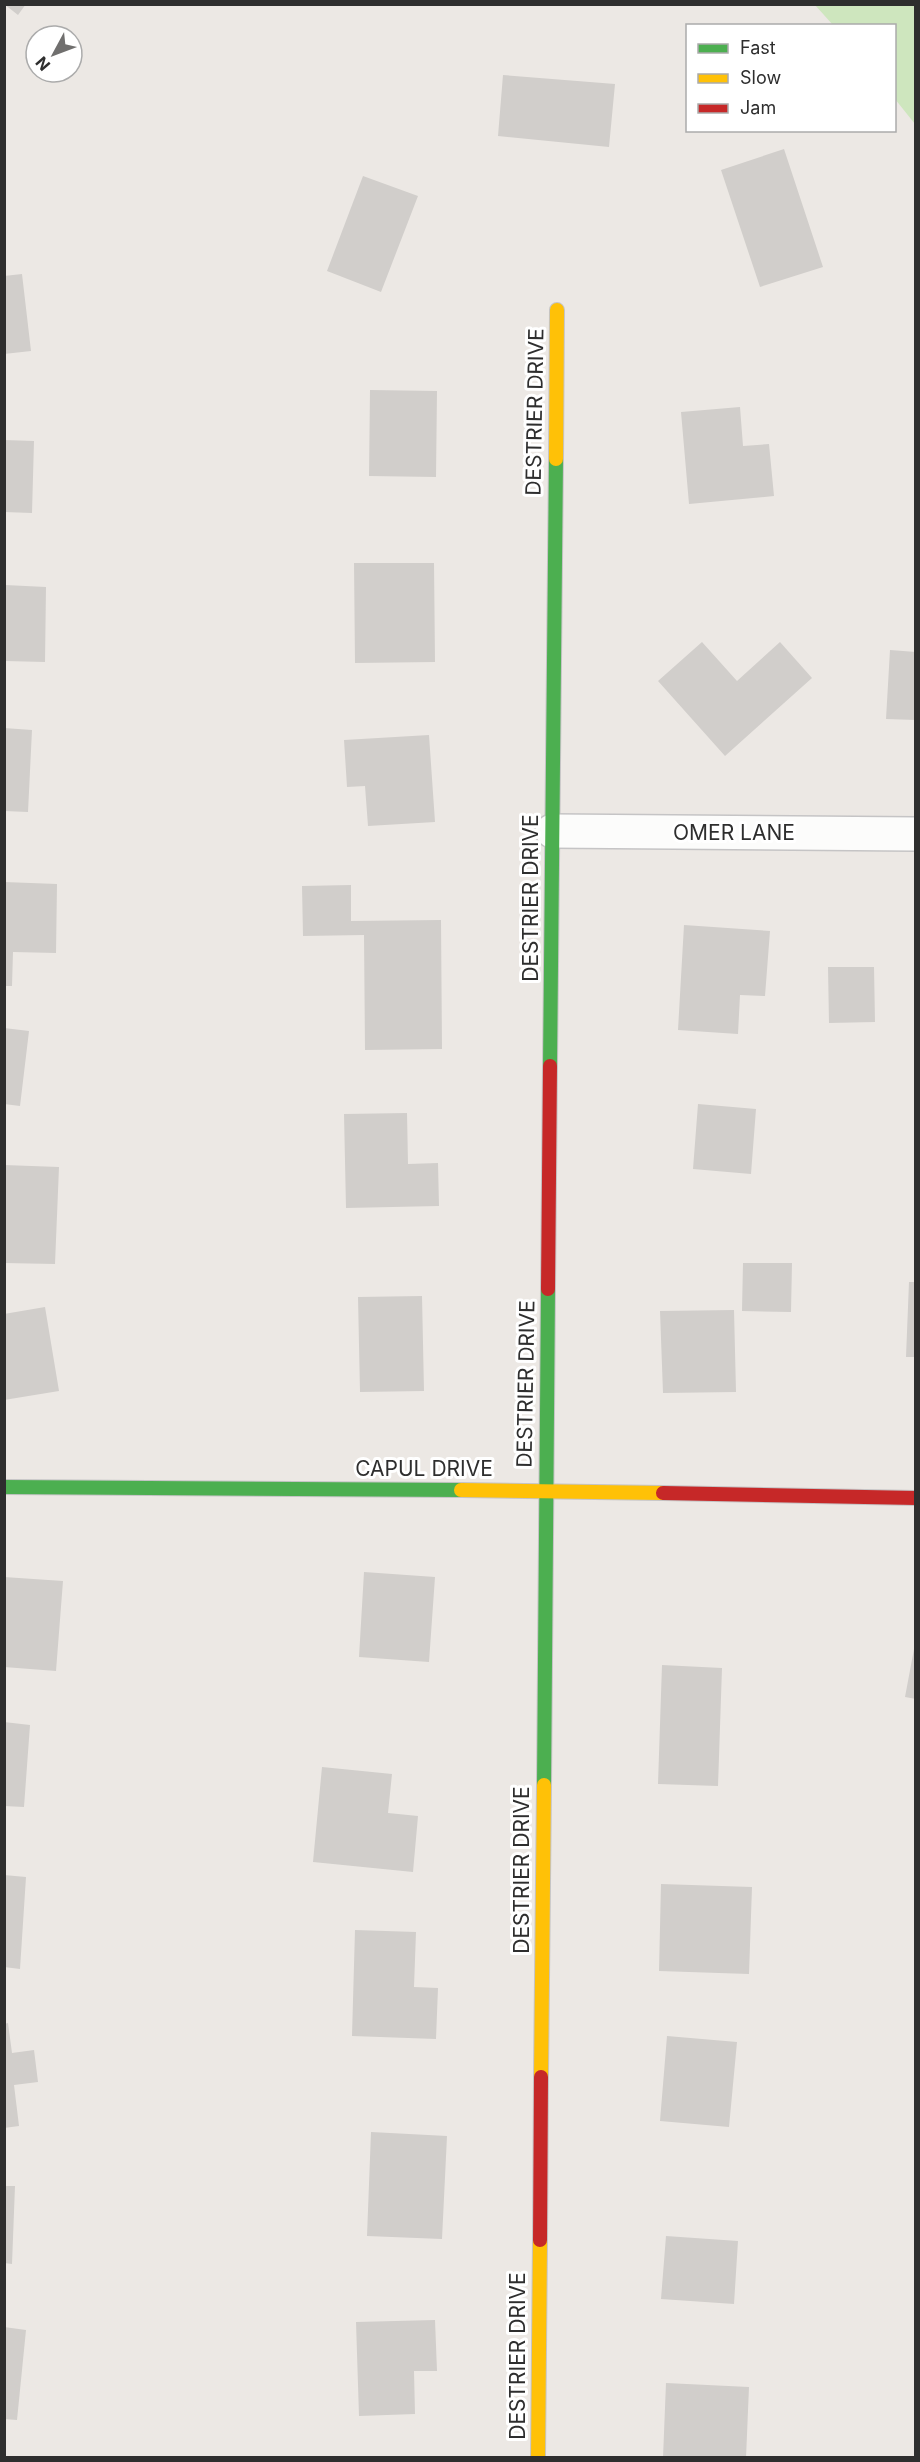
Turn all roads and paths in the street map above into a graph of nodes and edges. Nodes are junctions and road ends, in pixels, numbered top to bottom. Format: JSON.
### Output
{"nodes":[{"id":1,"x":557,"y":310,"type":"dead end"},
{"id":2,"x":552,"y":831,"type":"junction"},
{"id":3,"x":915,"y":834,"type":"edge"},
{"id":4,"x":4,"y":1487,"type":"edge"},
{"id":5,"x":546,"y":1491,"type":"junction"},
{"id":6,"x":915,"y":1498,"type":"edge"},
{"id":7,"x":538,"y":2457,"type":"edge"}],
"edges":[{"from":1,"to":2,"type":"street","name":"DESTRIER DRIVE"},
{"from":2,"to":3,"type":"street","name":"OMER LANE"},
{"from":2,"to":5,"type":"street","name":"DESTRIER DRIVE"},
{"from":4,"to":5,"type":"street","name":"CAPUL DRIVE"},
{"from":5,"to":6,"type":"street","name":"CAPUL DRIVE"},
{"from":5,"to":7,"type":"street","name":"DESTRIER DRIVE"}]}
